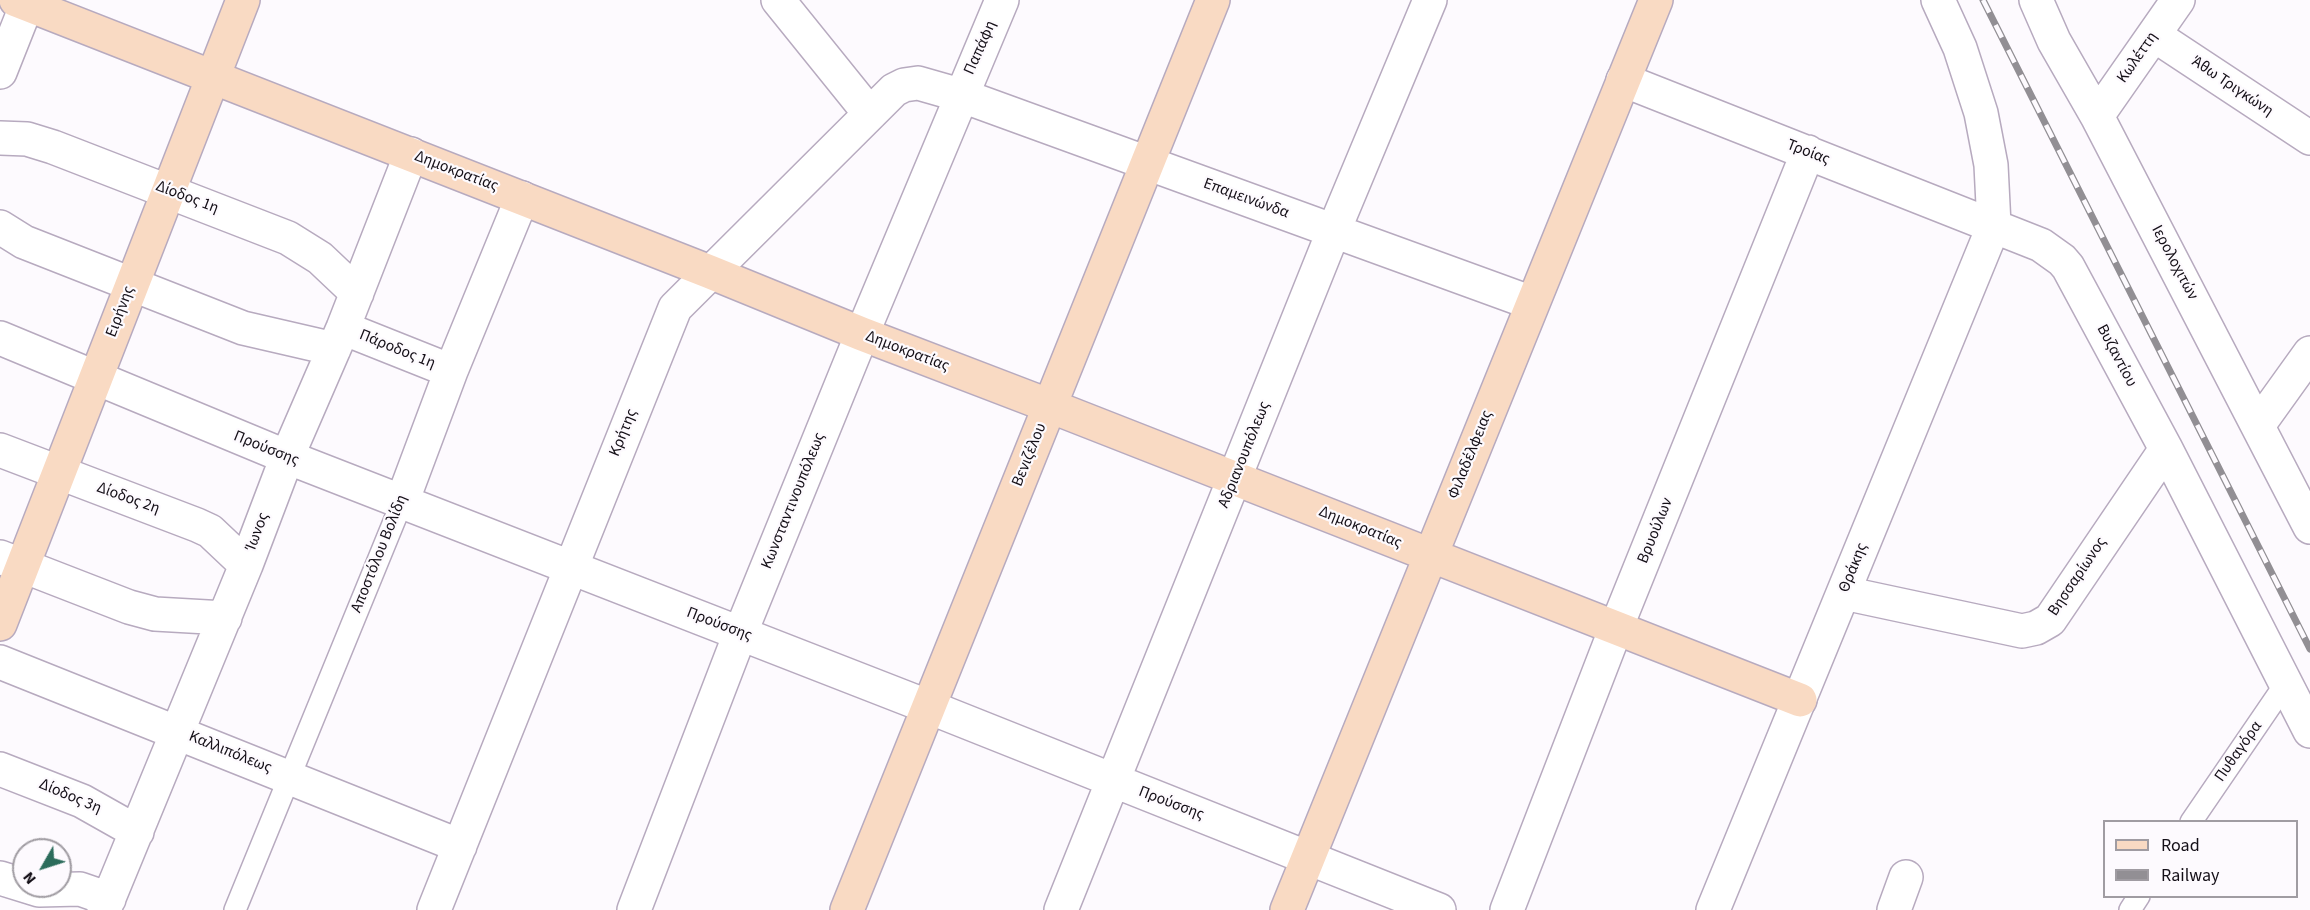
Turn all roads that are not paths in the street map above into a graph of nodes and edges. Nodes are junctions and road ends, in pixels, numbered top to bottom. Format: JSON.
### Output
{"nodes":[{"id":1,"x":243,"y":0,"type":"edge"},
{"id":2,"x":778,"y":0,"type":"edge"},
{"id":3,"x":1002,"y":0,"type":"edge"},
{"id":4,"x":1212,"y":0,"type":"edge"},
{"id":5,"x":1430,"y":0,"type":"edge"},
{"id":6,"x":1656,"y":0,"type":"edge"},
{"id":7,"x":1938,"y":0,"type":"edge"},
{"id":8,"x":2036,"y":0,"type":"edge"},
{"id":9,"x":2178,"y":0,"type":"edge"},
{"id":10,"x":21,"y":2,"type":"edge"},
{"id":11,"x":2154,"y":35,"type":"junction"},
{"id":12,"x":0,"y":72,"type":"edge"},
{"id":13,"x":213,"y":77,"type":"junction"},
{"id":14,"x":1623,"y":80,"type":"junction"},
{"id":15,"x":960,"y":95,"type":"junction"},
{"id":16,"x":870,"y":114,"type":"junction"},
{"id":17,"x":2097,"y":116,"type":"junction"},
{"id":18,"x":0,"y":138,"type":"edge"},
{"id":19,"x":2310,"y":138,"type":"edge"},
{"id":20,"x":1808,"y":152,"type":"junction"},
{"id":21,"x":411,"y":154,"type":"junction"},
{"id":22,"x":1147,"y":164,"type":"junction"},
{"id":23,"x":169,"y":191,"type":"junction"},
{"id":24,"x":522,"y":198,"type":"junction"},
{"id":25,"x":1994,"y":225,"type":"junction"},
{"id":26,"x":0,"y":227,"type":"edge"},
{"id":27,"x":1334,"y":230,"type":"junction"},
{"id":28,"x":710,"y":272,"type":"junction"},
{"id":29,"x":132,"y":285,"type":"junction"},
{"id":30,"x":357,"y":293,"type":"junction"},
{"id":31,"x":1532,"y":303,"type":"junction"},
{"id":32,"x":861,"y":334,"type":"junction"},
{"id":33,"x":0,"y":338,"type":"edge"},
{"id":34,"x":339,"y":339,"type":"junction"},
{"id":35,"x":2310,"y":353,"type":"edge"},
{"id":36,"x":451,"y":371,"type":"junction"},
{"id":37,"x":96,"y":378,"type":"junction"},
{"id":38,"x":1050,"y":406,"type":"junction"},
{"id":39,"x":2259,"y":424,"type":"junction"},
{"id":40,"x":2166,"y":449,"type":"junction"},
{"id":41,"x":0,"y":450,"type":"edge"},
{"id":42,"x":287,"y":458,"type":"junction"},
{"id":43,"x":59,"y":474,"type":"junction"},
{"id":44,"x":1236,"y":478,"type":"junction"},
{"id":45,"x":402,"y":502,"type":"junction"},
{"id":46,"x":2310,"y":527,"type":"edge"},
{"id":47,"x":1430,"y":555,"type":"junction"},
{"id":48,"x":11,"y":562,"type":"edge"},
{"id":49,"x":246,"y":565,"type":"junction"},
{"id":50,"x":570,"y":567,"type":"junction"},
{"id":51,"x":1844,"y":593,"type":"junction"},
{"id":52,"x":225,"y":618,"type":"junction"},
{"id":53,"x":0,"y":624,"type":"edge"},
{"id":54,"x":1616,"y":628,"type":"junction"},
{"id":55,"x":740,"y":634,"type":"junction"},
{"id":56,"x":0,"y":662,"type":"edge"},
{"id":57,"x":2286,"y":683,"type":"junction"},
{"id":58,"x":1800,"y":700,"type":"junction"},
{"id":59,"x":929,"y":707,"type":"junction"},
{"id":60,"x":2310,"y":731,"type":"edge"},
{"id":61,"x":178,"y":732,"type":"junction"},
{"id":62,"x":0,"y":769,"type":"edge"},
{"id":63,"x":288,"y":776,"type":"junction"},
{"id":64,"x":1112,"y":780,"type":"junction"},
{"id":65,"x":2192,"y":820,"type":"edge"},
{"id":66,"x":137,"y":832,"type":"junction"},
{"id":67,"x":460,"y":846,"type":"junction"},
{"id":68,"x":1308,"y":857,"type":"junction"},
{"id":69,"x":1906,"y":877,"type":"dead end"},
{"id":70,"x":0,"y":878,"type":"edge"},
{"id":71,"x":110,"y":897,"type":"edge"},
{"id":72,"x":235,"y":910,"type":"edge"},
{"id":73,"x":434,"y":910,"type":"edge"},
{"id":74,"x":634,"y":910,"type":"edge"},
{"id":75,"x":847,"y":910,"type":"edge"},
{"id":76,"x":1061,"y":910,"type":"edge"},
{"id":77,"x":1287,"y":910,"type":"edge"},
{"id":78,"x":1439,"y":910,"type":"edge"},
{"id":79,"x":1507,"y":910,"type":"edge"},
{"id":80,"x":1713,"y":910,"type":"edge"},
{"id":81,"x":1894,"y":910,"type":"edge"}],
"edges":[{"from":1,"to":13,"type":"street","name":"Ειρήνης"},
{"from":2,"to":16,"type":"street"},
{"from":3,"to":15,"type":"street","name":"Παπάφη"},
{"from":4,"to":22,"type":"street","name":"Βενιζέλου"},
{"from":5,"to":27,"type":"street","name":"Αδριανουπόλεως"},
{"from":6,"to":14,"type":"street","name":"Φιλαδέλφειας"},
{"from":7,"to":25,"type":"street"},
{"from":8,"to":17,"type":"street","name":"Ιερολοχιτών"},
{"from":9,"to":11,"type":"street","name":"Κωλέττη"},
{"from":10,"to":12,"type":"street"},
{"from":10,"to":13,"type":"street","name":"Δημοκρατίας"},
{"from":11,"to":17,"type":"street","name":"Κωλέττη"},
{"from":11,"to":19,"type":"street","name":"Άθω Τριγκώνη"},
{"from":13,"to":21,"type":"street","name":"Δημοκρατίας"},
{"from":13,"to":23,"type":"street","name":"Ειρήνης"},
{"from":14,"to":20,"type":"street","name":"Τροίας"},
{"from":14,"to":31,"type":"street","name":"Φιλαδέλφειας"},
{"from":15,"to":16,"type":"street","name":"Κρήτης"},
{"from":15,"to":22,"type":"street","name":"Επαμεινώνδα"},
{"from":15,"to":32,"type":"street","name":"Κωνσταντινουπόλεως"},
{"from":16,"to":28,"type":"street","name":"Κρήτης"},
{"from":17,"to":39,"type":"street","name":"Ιερολοχιτών"},
{"from":18,"to":23,"type":"street","name":"Δίοδος 1η"},
{"from":20,"to":25,"type":"street","name":"Τροίας"},
{"from":20,"to":54,"type":"street","name":"Βρυούλων"},
{"from":21,"to":24,"type":"street","name":"Δημοκρατίας"},
{"from":21,"to":30,"type":"street","name":"Ίωνος"},
{"from":22,"to":27,"type":"street","name":"Επαμεινώνδα"},
{"from":22,"to":38,"type":"street","name":"Βενιζέλου"},
{"from":23,"to":29,"type":"street","name":"Ειρήνης"},
{"from":23,"to":30,"type":"street","name":"Δίοδος 1η"},
{"from":24,"to":28,"type":"street","name":"Δημοκρατίας"},
{"from":24,"to":36,"type":"street","name":"Αποστόλου Βολίδη"},
{"from":25,"to":40,"type":"street","name":"Βυζαντίου"},
{"from":25,"to":51,"type":"street","name":"Θράκης"},
{"from":26,"to":29,"type":"street"},
{"from":27,"to":31,"type":"street","name":"Επαμεινώνδα"},
{"from":27,"to":44,"type":"street","name":"Αδριανουπόλεως"},
{"from":28,"to":32,"type":"street","name":"Δημοκρατίας"},
{"from":28,"to":50,"type":"street","name":"Κρήτης"},
{"from":29,"to":34,"type":"street"},
{"from":29,"to":37,"type":"street","name":"Ειρήνης"},
{"from":30,"to":34,"type":"street","name":"Ίωνος"},
{"from":31,"to":47,"type":"street","name":"Φιλαδέλφειας"},
{"from":32,"to":38,"type":"street","name":"Δημοκρατίας"},
{"from":32,"to":55,"type":"street","name":"Κωνσταντινουπόλεως"},
{"from":33,"to":37,"type":"street","name":"Προύσσης"},
{"from":34,"to":36,"type":"street","name":"Πάροδος 1η"},
{"from":34,"to":42,"type":"street","name":"Ίωνος"},
{"from":35,"to":39,"type":"street"},
{"from":36,"to":45,"type":"street","name":"Αποστόλου Βολίδη"},
{"from":37,"to":42,"type":"street","name":"Προύσσης"},
{"from":37,"to":43,"type":"street","name":"Ειρήνης"},
{"from":38,"to":44,"type":"street","name":"Δημοκρατίας"},
{"from":38,"to":59,"type":"street","name":"Βενιζέλου"},
{"from":39,"to":46,"type":"street","name":"Ιερολοχιτών"},
{"from":40,"to":51,"type":"street","name":"Βησσαρίωνος"},
{"from":40,"to":57,"type":"street","name":"Βυζαντίου"},
{"from":41,"to":43,"type":"street","name":"Δίοδος 2η"},
{"from":42,"to":45,"type":"street","name":"Προύσσης"},
{"from":42,"to":49,"type":"street","name":"Ίωνος"},
{"from":43,"to":48,"type":"street","name":"Ειρήνης"},
{"from":43,"to":49,"type":"street","name":"Δίοδος 2η"},
{"from":44,"to":47,"type":"street","name":"Δημοκρατίας"},
{"from":44,"to":64,"type":"street","name":"Αδριανουπόλεως"},
{"from":45,"to":50,"type":"street","name":"Προύσσης"},
{"from":45,"to":63,"type":"lane","name":"Αποστόλου Βολίδη"},
{"from":47,"to":54,"type":"street","name":"Δημοκρατίας"},
{"from":47,"to":68,"type":"street","name":"Φιλαδέλφειας"},
{"from":48,"to":52,"type":"street"},
{"from":48,"to":53,"type":"street","name":"Ειρήνης"},
{"from":49,"to":52,"type":"street","name":"Ίωνος"},
{"from":50,"to":55,"type":"street","name":"Προύσσης"},
{"from":50,"to":67,"type":"street","name":"Κρήτης"},
{"from":51,"to":58,"type":"street","name":"Θράκης"},
{"from":52,"to":61,"type":"street","name":"Ίωνος"},
{"from":54,"to":58,"type":"street","name":"Δημοκρατίας"},
{"from":54,"to":79,"type":"street","name":"Βρυούλων"},
{"from":55,"to":59,"type":"street","name":"Προύσσης"},
{"from":55,"to":74,"type":"street","name":"Κωνσταντινουπόλεως"},
{"from":56,"to":61,"type":"street","name":"Καλλιπόλεως"},
{"from":57,"to":60,"type":"street","name":"Βυζαντίου"},
{"from":57,"to":65,"type":"lane","name":"Πυθαγόρα"},
{"from":58,"to":80,"type":"street","name":"Θράκης"},
{"from":59,"to":64,"type":"street","name":"Προύσσης"},
{"from":59,"to":75,"type":"street","name":"Βενιζέλου"},
{"from":61,"to":63,"type":"street","name":"Καλλιπόλεως"},
{"from":61,"to":66,"type":"street","name":"Ίωνος"},
{"from":62,"to":66,"type":"street","name":"Δίοδος 3η"},
{"from":63,"to":67,"type":"street","name":"Καλλιπόλεως"},
{"from":63,"to":72,"type":"lane","name":"Αποστόλου Βολίδη"},
{"from":64,"to":68,"type":"street","name":"Προύσσης"},
{"from":64,"to":76,"type":"street","name":"Αδριανουπόλεως"},
{"from":66,"to":71,"type":"street","name":"Ίωνος"},
{"from":67,"to":73,"type":"street","name":"Κρήτης"},
{"from":68,"to":77,"type":"street","name":"Φιλαδέλφειας"},
{"from":68,"to":78,"type":"street","name":"Προύσσης"},
{"from":69,"to":81,"type":"street"},
{"from":70,"to":71,"type":"street"}]}
